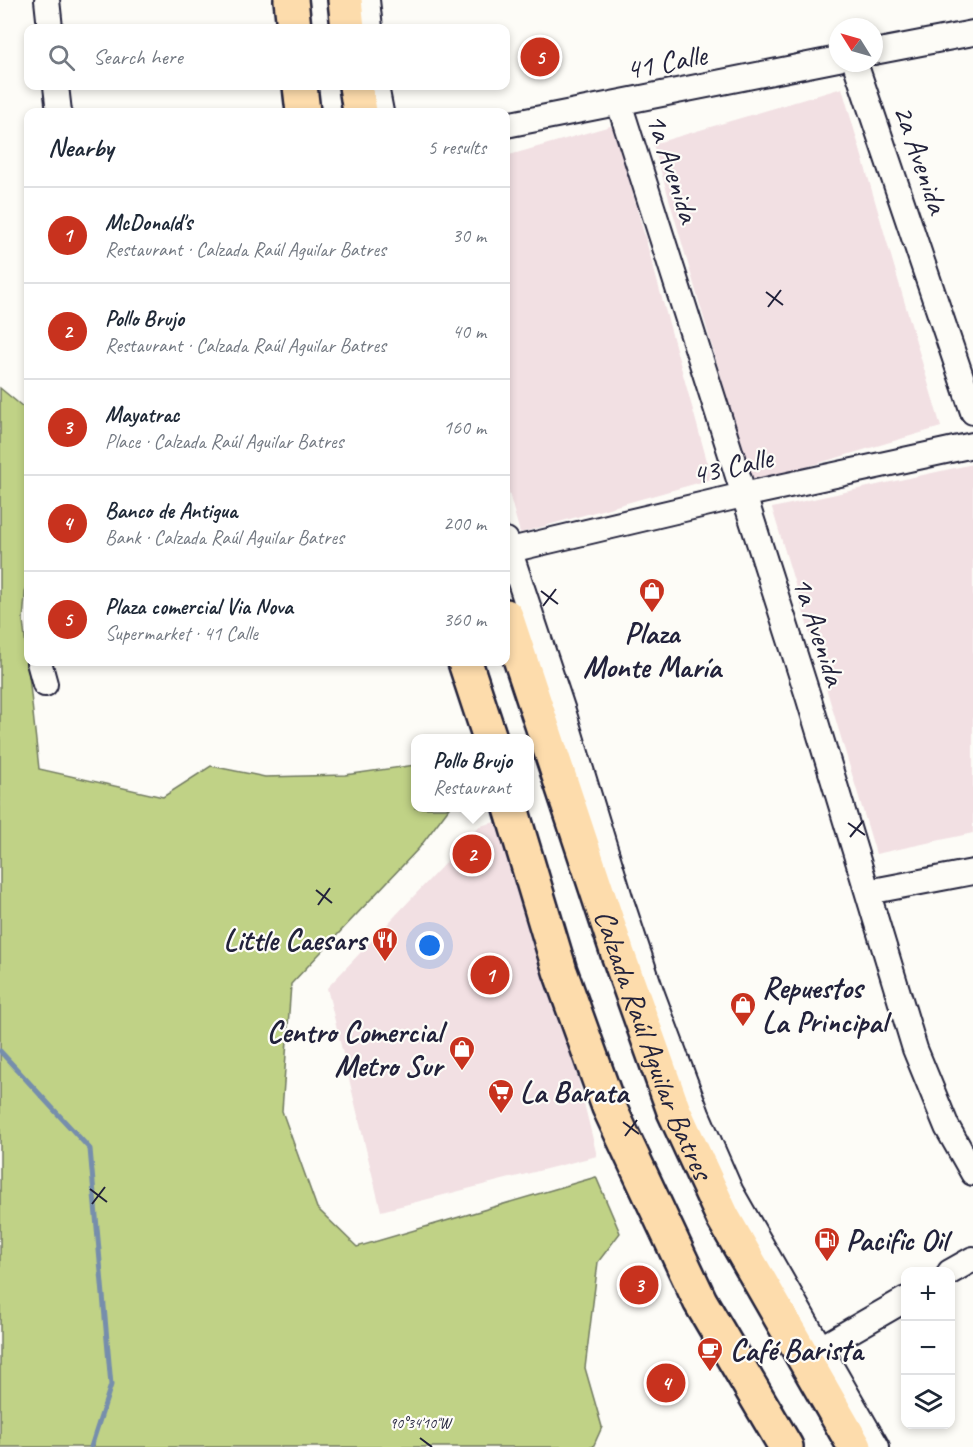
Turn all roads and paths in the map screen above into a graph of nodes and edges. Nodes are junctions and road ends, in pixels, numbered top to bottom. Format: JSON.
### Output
{"nodes":[{"id":1,"x":47,"y":0,"type":"edge"},
{"id":2,"x":291,"y":0,"type":"edge"},
{"id":3,"x":345,"y":0,"type":"edge"},
{"id":4,"x":367,"y":0,"type":"edge"},
{"id":5,"x":50,"y":24,"type":"edge"},
{"id":6,"x":294,"y":24,"type":"edge"},
{"id":7,"x":348,"y":24,"type":"edge"},
{"id":8,"x":370,"y":24,"type":"edge"},
{"id":9,"x":973,"y":33,"type":"edge"},
{"id":10,"x":883,"y":50,"type":"edge"},
{"id":11,"x":829,"y":61,"type":"edge"},
{"id":12,"x":858,"y":72,"type":"edge"},
{"id":13,"x":56,"y":90,"type":"edge"},
{"id":14,"x":300,"y":90,"type":"edge"},
{"id":15,"x":357,"y":90,"type":"edge"},
{"id":16,"x":377,"y":90,"type":"edge"},
{"id":17,"x":619,"y":103,"type":"junction"},
{"id":18,"x":59,"y":108,"type":"edge"},
{"id":19,"x":303,"y":108,"type":"edge"},
{"id":20,"x":359,"y":108,"type":"edge"},
{"id":21,"x":380,"y":108,"type":"edge"},
{"id":22,"x":510,"y":124,"type":"edge"},
{"id":23,"x":973,"y":412,"type":"edge"},
{"id":24,"x":973,"y":445,"type":"edge"},
{"id":25,"x":743,"y":495,"type":"junction"},
{"id":26,"x":510,"y":546,"type":"edge"},
{"id":27,"x":510,"y":556,"type":"edge"},
{"id":28,"x":510,"y":628,"type":"edge"},
{"id":29,"x":466,"y":666,"type":"edge"},
{"id":30,"x":489,"y":734,"type":"edge"},
{"id":31,"x":512,"y":812,"type":"edge"},
{"id":32,"x":973,"y":872,"type":"edge"},
{"id":33,"x":868,"y":892,"type":"junction"},
{"id":34,"x":622,"y":904,"type":"junction"},
{"id":35,"x":637,"y":1011,"type":"junction"},
{"id":36,"x":973,"y":1173,"type":"edge"},
{"id":37,"x":973,"y":1259,"type":"edge"},
{"id":38,"x":955,"y":1270,"type":"edge"},
{"id":39,"x":901,"y":1302,"type":"edge"},
{"id":40,"x":821,"y":1348,"type":"junction"},
{"id":41,"x":786,"y":1447,"type":"edge"},
{"id":42,"x":855,"y":1447,"type":"edge"},
{"id":43,"x":877,"y":1447,"type":"edge"}],
"edges":[{"from":1,"to":5,"type":"street"},
{"from":2,"to":6,"type":"highway"},
{"from":3,"to":7,"type":"highway"},
{"from":4,"to":8,"type":"street"},
{"from":9,"to":10,"type":"street"},
{"from":11,"to":17,"type":"street","name":"41 Calle"},
{"from":12,"to":23,"type":"street","name":"2a Avenida"},
{"from":13,"to":18,"type":"street"},
{"from":14,"to":19,"type":"highway"},
{"from":15,"to":20,"type":"highway"},
{"from":16,"to":21,"type":"street"},
{"from":17,"to":22,"type":"street","name":"41 Calle"},
{"from":17,"to":25,"type":"street","name":"1a Avenida"},
{"from":24,"to":25,"type":"street","name":"43 Calle"},
{"from":25,"to":26,"type":"street","name":"43 Calle"},
{"from":25,"to":33,"type":"street","name":"1a Avenida"},
{"from":27,"to":34,"type":"street"},
{"from":28,"to":35,"type":"highway","name":"Calzada Raúl Aguilar Batres"},
{"from":29,"to":30,"type":"highway"},
{"from":31,"to":41,"type":"highway","name":"Calzada Raúl Aguilar Batres"},
{"from":32,"to":33,"type":"street"},
{"from":33,"to":36,"type":"street","name":"1a Avenida"},
{"from":34,"to":35,"type":"highway"},
{"from":34,"to":40,"type":"street"},
{"from":35,"to":42,"type":"highway","name":"Calzada Raúl Aguilar Batres"},
{"from":37,"to":38,"type":"street"},
{"from":39,"to":40,"type":"street"},
{"from":40,"to":43,"type":"street"}]}
